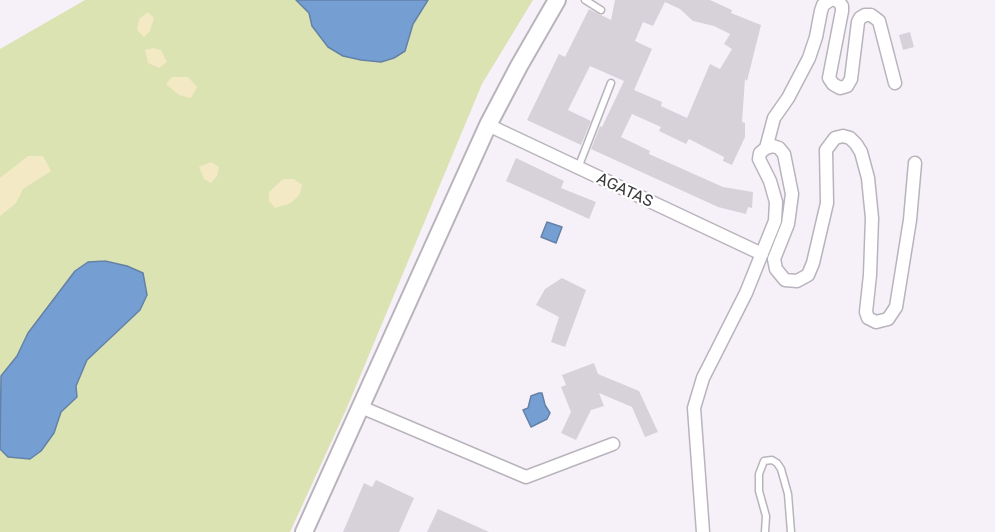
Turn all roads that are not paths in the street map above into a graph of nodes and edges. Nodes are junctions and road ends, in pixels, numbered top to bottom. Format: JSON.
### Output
{"nodes":[{"id":1,"x":557,"y":0,"type":"edge"},
{"id":2,"x":585,"y":0,"type":"edge"},
{"id":3,"x":830,"y":0,"type":"edge"},
{"id":4,"x":835,"y":0,"type":"edge"},
{"id":5,"x":601,"y":10,"type":"dead end"},
{"id":6,"x":611,"y":83,"type":"dead end"},
{"id":7,"x":895,"y":83,"type":"dead end"},
{"id":8,"x":488,"y":125,"type":"junction"},
{"id":9,"x":766,"y":148,"type":"junction"},
{"id":10,"x":915,"y":163,"type":"dead end"},
{"id":11,"x":578,"y":168,"type":"junction"},
{"id":12,"x":762,"y":255,"type":"junction"},
{"id":13,"x":361,"y":406,"type":"junction"},
{"id":14,"x":613,"y":444,"type":"dead end"},
{"id":15,"x":304,"y":532,"type":"edge"},
{"id":16,"x":703,"y":532,"type":"edge"},
{"id":17,"x":765,"y":532,"type":"edge"},
{"id":18,"x":791,"y":532,"type":"edge"}],
"edges":[{"from":1,"to":8,"type":"street"},
{"from":2,"to":5,"type":"lane"},
{"from":3,"to":9,"type":"street"},
{"from":4,"to":7,"type":"street"},
{"from":6,"to":11,"type":"lane"},
{"from":8,"to":11,"type":"street","name":"AGATAS"},
{"from":8,"to":13,"type":"street"},
{"from":9,"to":10,"type":"street"},
{"from":9,"to":12,"type":"street"},
{"from":11,"to":12,"type":"street","name":"AGATAS"},
{"from":12,"to":16,"type":"street"},
{"from":13,"to":14,"type":"street"},
{"from":13,"to":15,"type":"street"},
{"from":17,"to":18,"type":"lane"}]}
